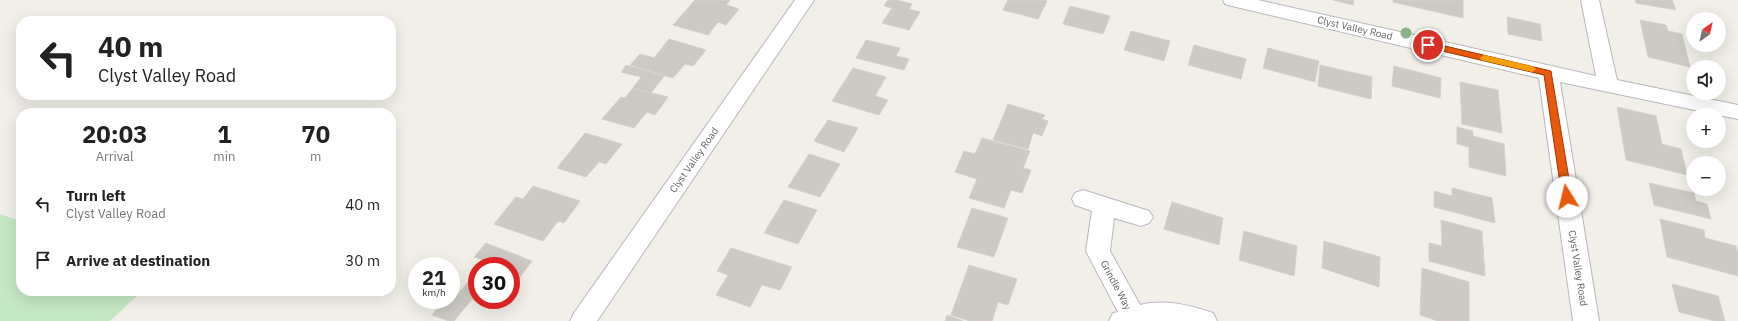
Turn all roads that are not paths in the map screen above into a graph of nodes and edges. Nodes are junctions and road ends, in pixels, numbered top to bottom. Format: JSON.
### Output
{"nodes":[{"id":1,"x":805,"y":0,"type":"edge"},
{"id":2,"x":1232,"y":0,"type":"edge"},
{"id":3,"x":1590,"y":0,"type":"edge"},
{"id":4,"x":1264,"y":4,"type":"edge"},
{"id":5,"x":1548,"y":73,"type":"junction"},
{"id":6,"x":1608,"y":84,"type":"junction"},
{"id":7,"x":1738,"y":112,"type":"edge"},
{"id":8,"x":1141,"y":217,"type":"dead end"},
{"id":9,"x":1128,"y":318,"type":"edge"},
{"id":10,"x":583,"y":321,"type":"edge"},
{"id":11,"x":1204,"y":321,"type":"edge"},
{"id":12,"x":1586,"y":321,"type":"edge"}],
"edges":[{"from":1,"to":10,"type":"street","name":"Clyst Valley Road"},
{"from":2,"to":4,"type":"street","name":"Clyst Valley Road"},
{"from":3,"to":6,"type":"street"},
{"from":4,"to":5,"type":"street","name":"Clyst Valley Road"},
{"from":5,"to":6,"type":"street","name":"Clyst Valley Road"},
{"from":5,"to":12,"type":"street","name":"Clyst Valley Road"},
{"from":6,"to":7,"type":"street","name":"Clyst Valley Road"},
{"from":8,"to":9,"type":"street","name":"Grindle Way"},
{"from":9,"to":11,"type":"street","name":"Grindle Way"}]}
